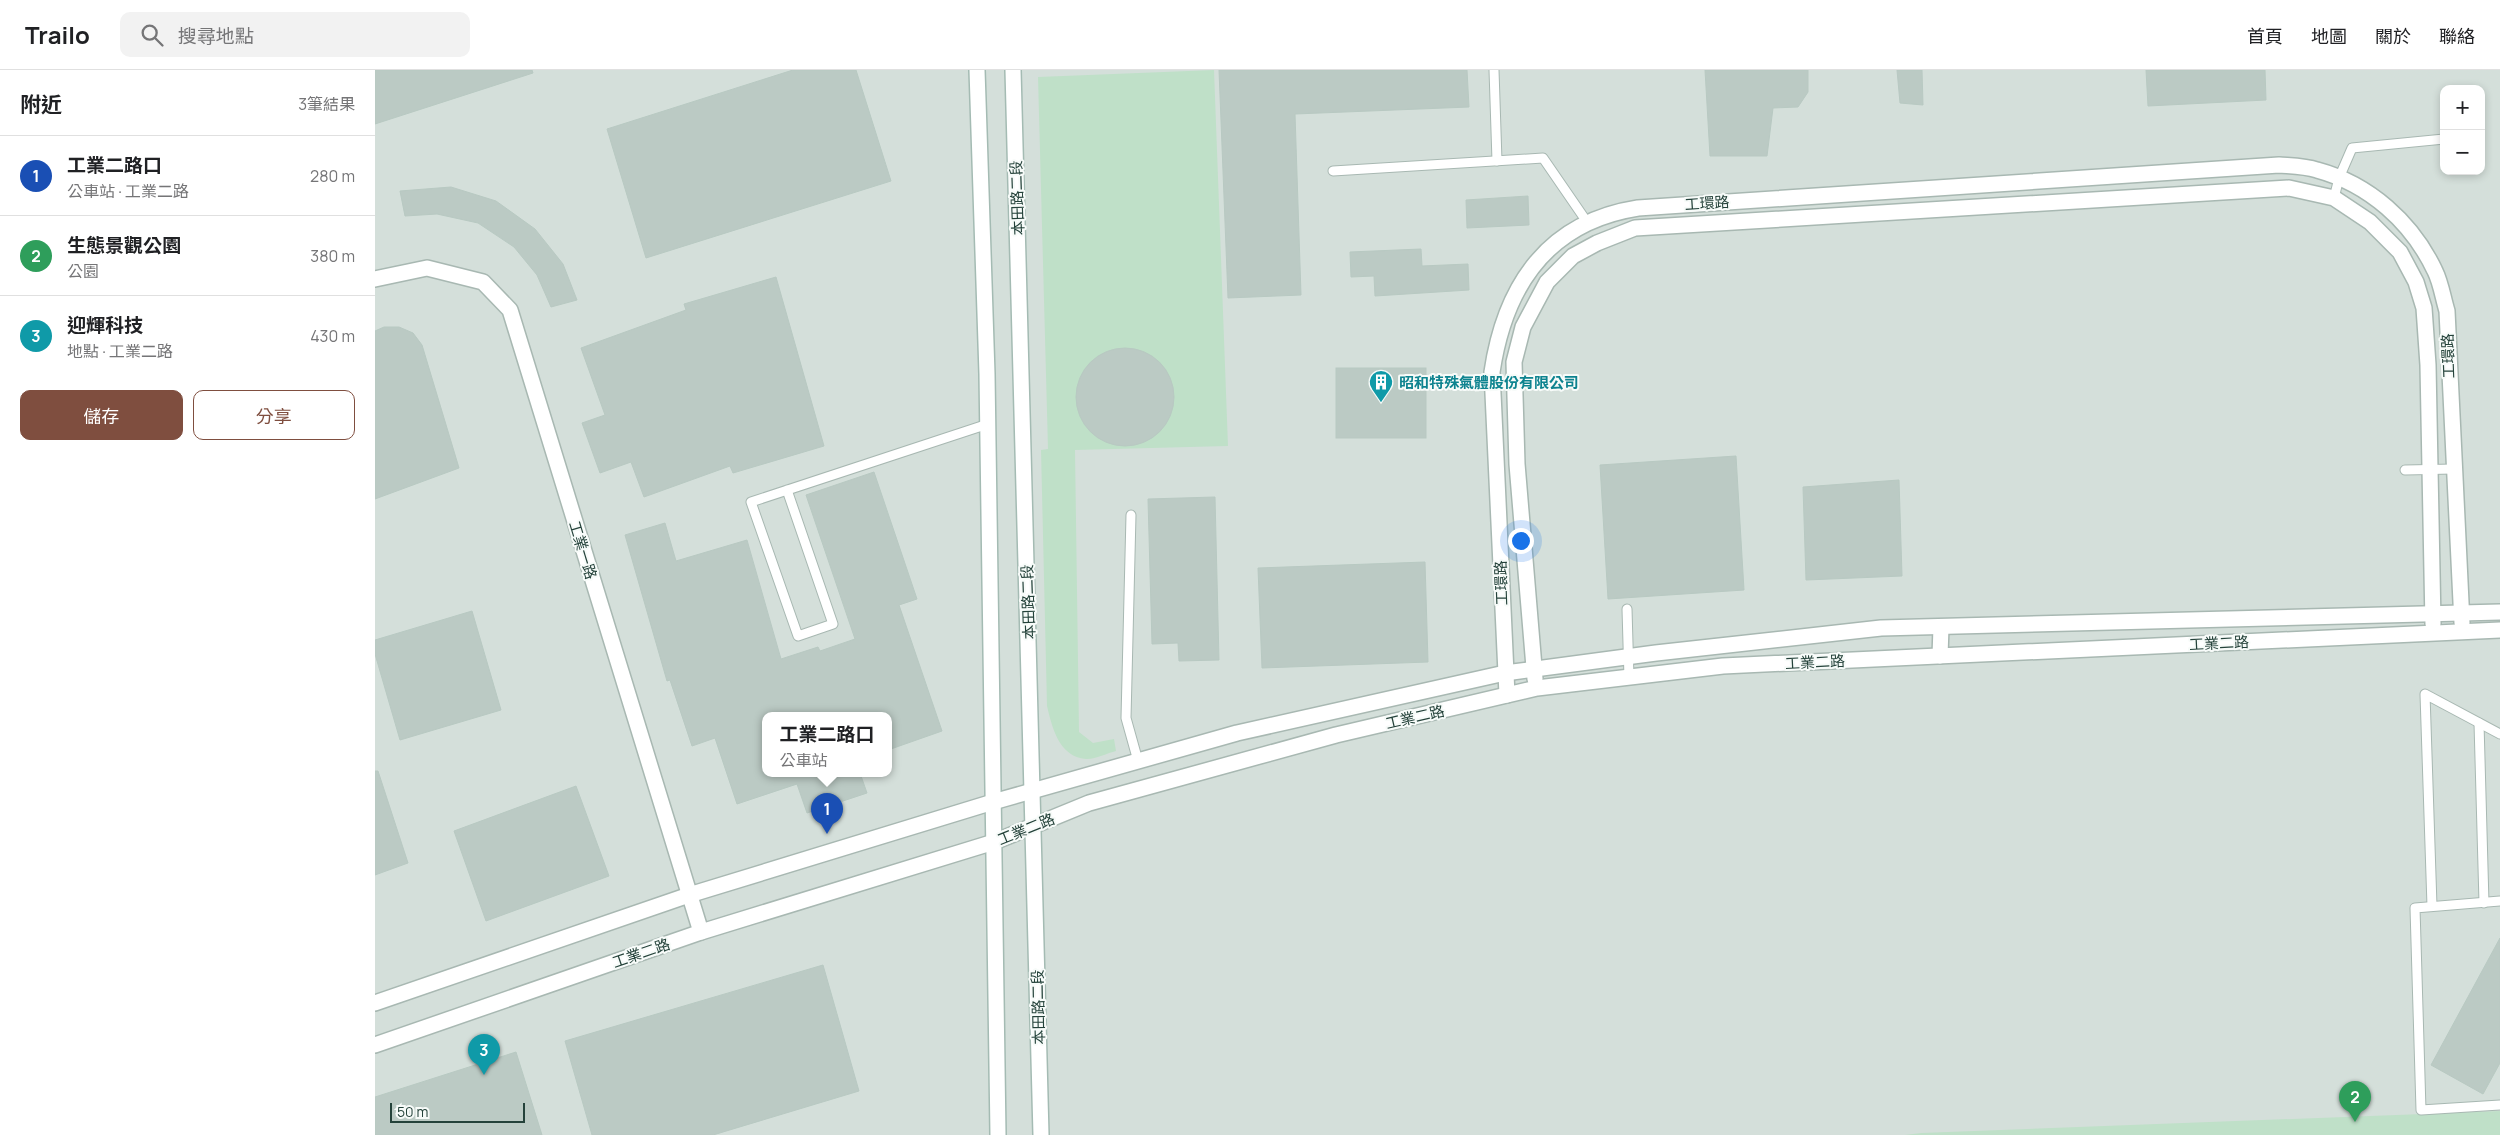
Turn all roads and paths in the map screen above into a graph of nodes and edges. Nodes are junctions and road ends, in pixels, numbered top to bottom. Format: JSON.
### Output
{"nodes":[{"id":1,"x":977,"y":70,"type":"edge"},
{"id":2,"x":1013,"y":70,"type":"edge"},
{"id":3,"x":1494,"y":70,"type":"edge"},
{"id":4,"x":2440,"y":139,"type":"edge"},
{"id":5,"x":1497,"y":161,"type":"junction"},
{"id":6,"x":2288,"y":166,"type":"junction"},
{"id":7,"x":1333,"y":171,"type":"dead end"},
{"id":8,"x":2145,"y":174,"type":"junction"},
{"id":9,"x":2339,"y":178,"type":"junction"},
{"id":10,"x":1998,"y":184,"type":"junction"},
{"id":11,"x":2286,"y":188,"type":"junction"},
{"id":12,"x":1910,"y":190,"type":"junction"},
{"id":13,"x":1829,"y":195,"type":"junction"},
{"id":14,"x":2147,"y":195,"type":"junction"},
{"id":15,"x":2334,"y":198,"type":"junction"},
{"id":16,"x":2001,"y":204,"type":"junction"},
{"id":17,"x":1911,"y":210,"type":"junction"},
{"id":18,"x":1831,"y":215,"type":"junction"},
{"id":19,"x":1587,"y":222,"type":"junction"},
{"id":20,"x":1597,"y":242,"type":"junction"},
{"id":21,"x":375,"y":279,"type":"edge"},
{"id":22,"x":988,"y":424,"type":"junction"},
{"id":23,"x":1516,"y":439,"type":"junction"},
{"id":24,"x":1495,"y":440,"type":"junction"},
{"id":25,"x":2431,"y":469,"type":"junction"},
{"id":26,"x":2454,"y":469,"type":"junction"},
{"id":27,"x":2405,"y":470,"type":"dead end"},
{"id":28,"x":787,"y":490,"type":"junction"},
{"id":29,"x":1131,"y":515,"type":"dead end"},
{"id":30,"x":1627,"y":609,"type":"dead end"},
{"id":31,"x":2461,"y":612,"type":"junction"},
{"id":32,"x":2500,"y":612,"type":"edge"},
{"id":33,"x":2433,"y":613,"type":"junction"},
{"id":34,"x":2305,"y":617,"type":"junction"},
{"id":35,"x":2190,"y":620,"type":"junction"},
{"id":36,"x":2091,"y":623,"type":"junction"},
{"id":37,"x":1941,"y":627,"type":"junction"},
{"id":38,"x":2500,"y":630,"type":"edge"},
{"id":39,"x":2463,"y":632,"type":"junction"},
{"id":40,"x":2433,"y":634,"type":"junction"},
{"id":41,"x":2304,"y":639,"type":"junction"},
{"id":42,"x":2191,"y":644,"type":"junction"},
{"id":43,"x":2091,"y":649,"type":"junction"},
{"id":44,"x":1939,"y":656,"type":"junction"},
{"id":45,"x":1628,"y":657,"type":"junction"},
{"id":46,"x":1534,"y":670,"type":"junction"},
{"id":47,"x":1505,"y":673,"type":"junction"},
{"id":48,"x":1629,"y":678,"type":"junction"},
{"id":49,"x":1537,"y":688,"type":"junction"},
{"id":50,"x":1507,"y":695,"type":"junction"},
{"id":51,"x":1326,"y":714,"type":"junction"},
{"id":52,"x":2479,"y":723,"type":"junction"},
{"id":53,"x":2500,"y":734,"type":"edge"},
{"id":54,"x":1330,"y":737,"type":"junction"},
{"id":55,"x":1138,"y":761,"type":"junction"},
{"id":56,"x":1033,"y":791,"type":"junction"},
{"id":57,"x":993,"y":802,"type":"junction"},
{"id":58,"x":1033,"y":826,"type":"junction"},
{"id":59,"x":994,"y":842,"type":"junction"},
{"id":60,"x":689,"y":895,"type":"junction"},
{"id":61,"x":2500,"y":901,"type":"edge"},
{"id":62,"x":2484,"y":903,"type":"junction"},
{"id":63,"x":2432,"y":906,"type":"junction"},
{"id":64,"x":701,"y":932,"type":"junction"},
{"id":65,"x":375,"y":1003,"type":"edge"},
{"id":66,"x":375,"y":1045,"type":"edge"},
{"id":67,"x":2500,"y":1105,"type":"edge"},
{"id":68,"x":998,"y":1135,"type":"edge"},
{"id":69,"x":1041,"y":1135,"type":"edge"}],
"edges":[{"from":1,"to":22,"type":"street"},
{"from":2,"to":56,"type":"street","name":"本田路二段"},
{"from":3,"to":5,"type":"lane"},
{"from":4,"to":9,"type":"lane"},
{"from":5,"to":7,"type":"lane"},
{"from":5,"to":19,"type":"lane"},
{"from":6,"to":8,"type":"street","name":"工環路"},
{"from":6,"to":9,"type":"street","name":"工環路"},
{"from":6,"to":11,"type":"street"},
{"from":8,"to":10,"type":"street","name":"工環路"},
{"from":8,"to":14,"type":"street"},
{"from":9,"to":15,"type":"lane"},
{"from":9,"to":26,"type":"street","name":"工環路"},
{"from":10,"to":12,"type":"street","name":"工環路"},
{"from":10,"to":16,"type":"street"},
{"from":11,"to":14,"type":"street","name":"工環路"},
{"from":11,"to":15,"type":"street","name":"工環路"},
{"from":12,"to":13,"type":"street","name":"工環路"},
{"from":12,"to":17,"type":"street"},
{"from":13,"to":18,"type":"street"},
{"from":13,"to":19,"type":"street","name":"工環路"},
{"from":14,"to":16,"type":"street","name":"工環路"},
{"from":15,"to":25,"type":"street","name":"工環路"},
{"from":16,"to":17,"type":"street","name":"工環路"},
{"from":17,"to":18,"type":"street","name":"工環路"},
{"from":18,"to":20,"type":"street","name":"工環路"},
{"from":19,"to":20,"type":"street"},
{"from":19,"to":24,"type":"street","name":"工環路"},
{"from":20,"to":23,"type":"street","name":"工環路"},
{"from":21,"to":60,"type":"street","name":"工業一路"},
{"from":22,"to":28,"type":"lane"},
{"from":22,"to":57,"type":"street"},
{"from":23,"to":24,"type":"street"},
{"from":23,"to":46,"type":"street","name":"工環路"},
{"from":24,"to":47,"type":"street","name":"工環路"},
{"from":25,"to":26,"type":"lane"},
{"from":25,"to":27,"type":"lane"},
{"from":25,"to":33,"type":"street","name":"工環路"},
{"from":26,"to":31,"type":"street","name":"工環路"},
{"from":28,"to":28,"type":"lane"},
{"from":29,"to":55,"type":"lane"},
{"from":30,"to":45,"type":"lane"},
{"from":31,"to":32,"type":"street","name":"工業二路"},
{"from":31,"to":33,"type":"street","name":"工業二路"},
{"from":31,"to":39,"type":"street","name":"工環路"},
{"from":33,"to":34,"type":"street","name":"工業二路"},
{"from":33,"to":40,"type":"street","name":"工環路"},
{"from":34,"to":35,"type":"street","name":"工業二路"},
{"from":34,"to":41,"type":"street"},
{"from":35,"to":36,"type":"street","name":"工業二路"},
{"from":35,"to":42,"type":"street"},
{"from":36,"to":37,"type":"street","name":"工業二路"},
{"from":36,"to":43,"type":"street"},
{"from":37,"to":44,"type":"street"},
{"from":37,"to":45,"type":"street","name":"工業二路"},
{"from":38,"to":39,"type":"street","name":"工業二路"},
{"from":39,"to":40,"type":"street","name":"工業二路"},
{"from":40,"to":41,"type":"street","name":"工業二路"},
{"from":41,"to":42,"type":"street","name":"工業二路"},
{"from":42,"to":43,"type":"street","name":"工業二路"},
{"from":43,"to":44,"type":"street","name":"工業二路"},
{"from":44,"to":48,"type":"street","name":"工業二路"},
{"from":45,"to":46,"type":"street","name":"工業二路"},
{"from":45,"to":48,"type":"lane"},
{"from":46,"to":47,"type":"street","name":"工業二路"},
{"from":46,"to":49,"type":"street","name":"工環路"},
{"from":47,"to":50,"type":"street","name":"工環路"},
{"from":47,"to":51,"type":"street","name":"工業二路"},
{"from":48,"to":49,"type":"street","name":"工業二路"},
{"from":49,"to":50,"type":"street","name":"工業二路"},
{"from":50,"to":54,"type":"street","name":"工業二路"},
{"from":51,"to":54,"type":"street"},
{"from":51,"to":55,"type":"street","name":"工業二路"},
{"from":52,"to":53,"type":"lane"},
{"from":52,"to":62,"type":"lane"},
{"from":52,"to":63,"type":"lane"},
{"from":54,"to":58,"type":"street","name":"工業二路"},
{"from":55,"to":56,"type":"street","name":"工業二路"},
{"from":56,"to":57,"type":"street","name":"工業二路"},
{"from":56,"to":58,"type":"street","name":"本田路二段"},
{"from":57,"to":59,"type":"street"},
{"from":57,"to":60,"type":"street","name":"工業二路"},
{"from":58,"to":59,"type":"street","name":"工業二路"},
{"from":58,"to":69,"type":"street","name":"本田路二段"},
{"from":59,"to":64,"type":"street","name":"工業二路"},
{"from":59,"to":68,"type":"street"},
{"from":60,"to":64,"type":"street","name":"工業一路"},
{"from":60,"to":65,"type":"street","name":"工業二路"},
{"from":61,"to":62,"type":"lane"},
{"from":62,"to":63,"type":"lane"},
{"from":63,"to":67,"type":"lane"},
{"from":64,"to":66,"type":"street","name":"工業二路"}]}
